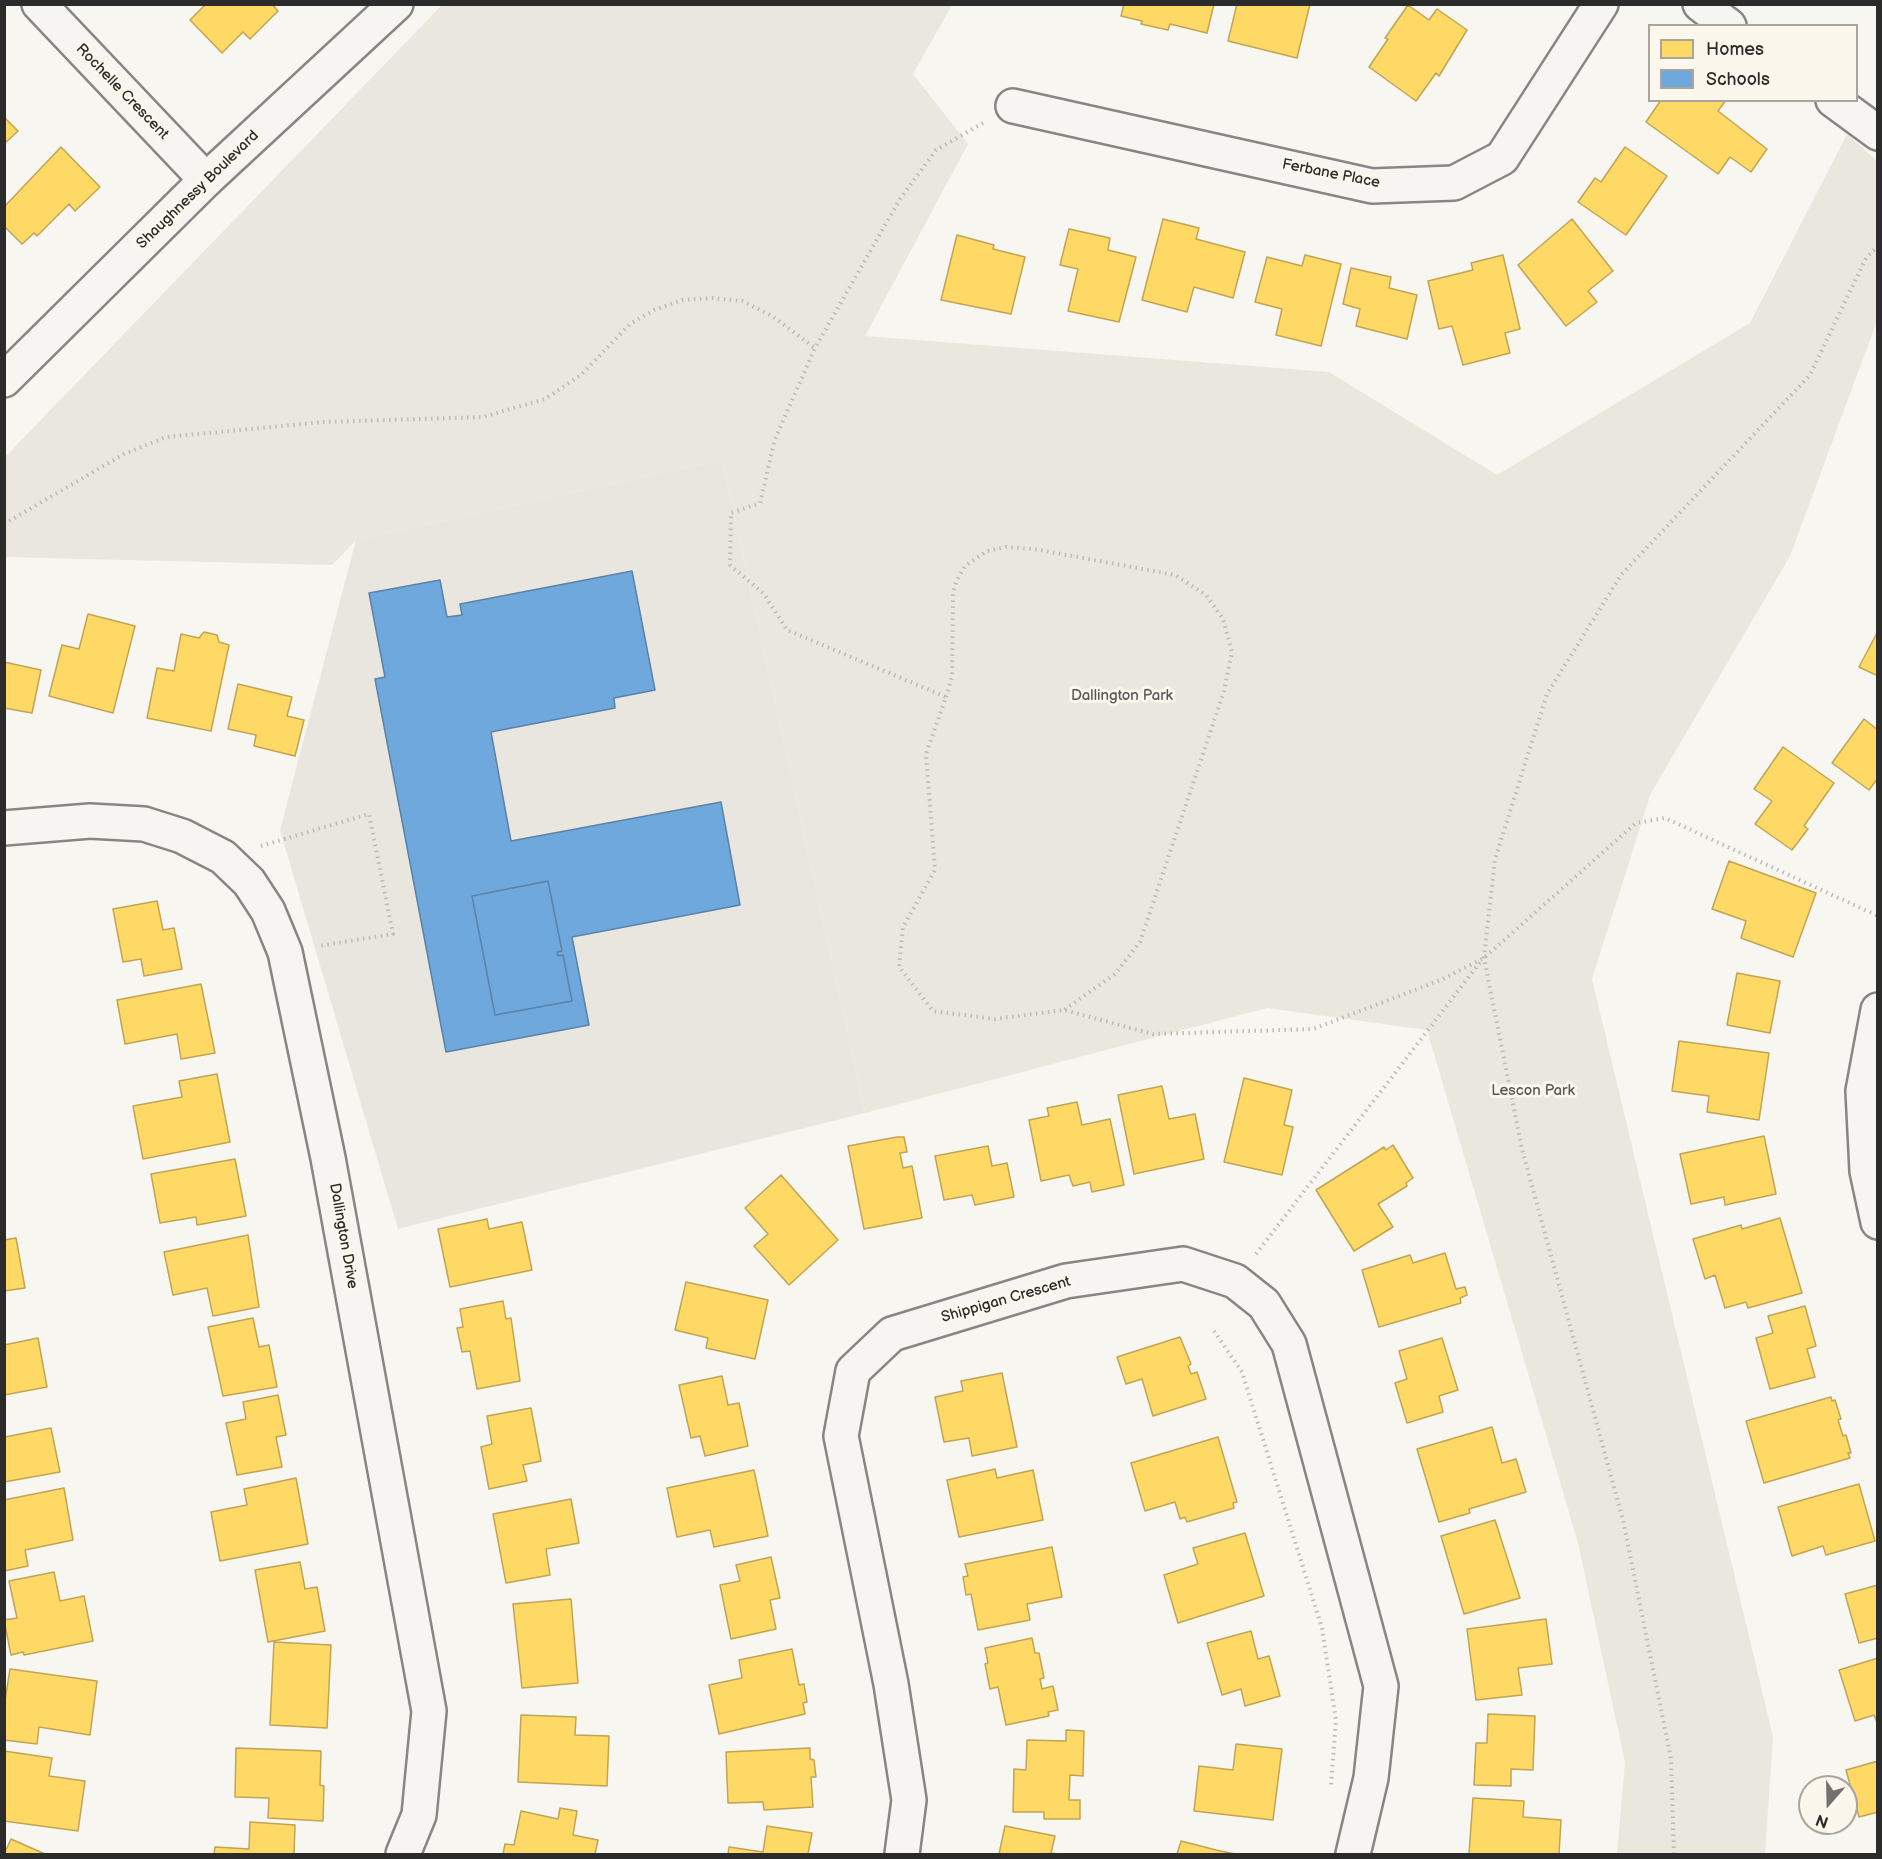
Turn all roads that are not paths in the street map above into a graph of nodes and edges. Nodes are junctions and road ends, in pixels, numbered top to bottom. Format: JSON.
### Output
{"nodes":[{"id":1,"x":39,"y":4,"type":"edge"},
{"id":2,"x":396,"y":4,"type":"edge"},
{"id":3,"x":1601,"y":4,"type":"edge"},
{"id":4,"x":1700,"y":4,"type":"edge"},
{"id":5,"x":1726,"y":24,"type":"edge"},
{"id":6,"x":1836,"y":102,"type":"edge"},
{"id":7,"x":1013,"y":106,"type":"road end"},
{"id":8,"x":1878,"y":133,"type":"edge"},
{"id":9,"x":206,"y":180,"type":"junction"},
{"id":10,"x":4,"y":380,"type":"edge"},
{"id":11,"x":4,"y":828,"type":"edge"},
{"id":12,"x":1878,"y":1010,"type":"edge"},
{"id":13,"x":1878,"y":1222,"type":"edge"},
{"id":14,"x":403,"y":1854,"type":"edge"},
{"id":15,"x":902,"y":1854,"type":"edge"},
{"id":16,"x":1353,"y":1854,"type":"edge"}],
"edges":[{"from":1,"to":9,"type":"street","name":"Rochelle Crescent"},
{"from":2,"to":9,"type":"street","name":"Shaughnessy Boulevard"},
{"from":3,"to":7,"type":"street","name":"Ferbane Place"},
{"from":4,"to":5,"type":"street"},
{"from":6,"to":8,"type":"street"},
{"from":9,"to":10,"type":"street","name":"Shaughnessy Boulevard"},
{"from":11,"to":14,"type":"street","name":"Dallington Drive"},
{"from":12,"to":13,"type":"street"},
{"from":15,"to":16,"type":"street","name":"Shippigan Crescent"}]}
